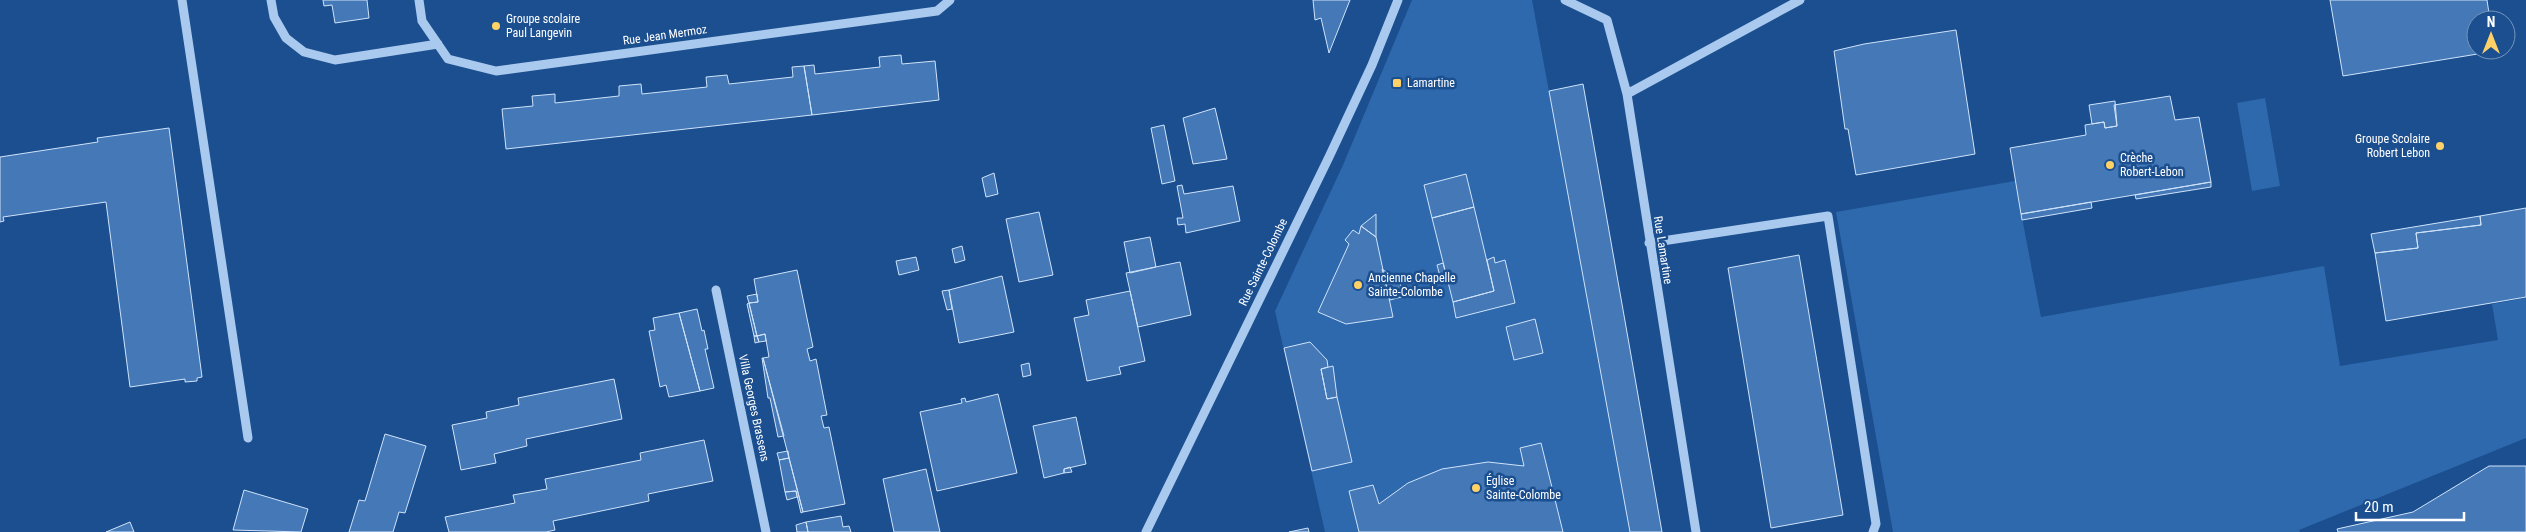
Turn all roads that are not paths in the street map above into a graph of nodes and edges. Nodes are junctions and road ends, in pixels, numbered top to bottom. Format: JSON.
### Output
{"nodes":[{"id":1,"x":182,"y":0,"type":"edge"},
{"id":2,"x":271,"y":0,"type":"edge"},
{"id":3,"x":419,"y":0,"type":"edge"},
{"id":4,"x":950,"y":0,"type":"edge"},
{"id":5,"x":1398,"y":0,"type":"edge"},
{"id":6,"x":1565,"y":0,"type":"edge"},
{"id":7,"x":1800,"y":0,"type":"edge"},
{"id":8,"x":438,"y":44,"type":"junction"},
{"id":9,"x":1627,"y":94,"type":"junction"},
{"id":10,"x":1649,"y":244,"type":"junction"},
{"id":11,"x":716,"y":290,"type":"dead end"},
{"id":12,"x":248,"y":438,"type":"dead end"},
{"id":13,"x":766,"y":532,"type":"edge"},
{"id":14,"x":1146,"y":532,"type":"edge"},
{"id":15,"x":1696,"y":532,"type":"edge"},
{"id":16,"x":1873,"y":532,"type":"edge"}],
"edges":[{"from":1,"to":12,"type":"street"},
{"from":2,"to":8,"type":"street"},
{"from":3,"to":8,"type":"street","name":"Rue Jean Mermoz"},
{"from":4,"to":8,"type":"street","name":"Rue Jean Mermoz"},
{"from":5,"to":14,"type":"street","name":"Rue Sainte-Colombe"},
{"from":6,"to":9,"type":"street","name":"Rue Lamartine"},
{"from":7,"to":9,"type":"street"},
{"from":9,"to":10,"type":"street","name":"Rue Lamartine"},
{"from":10,"to":15,"type":"street","name":"Rue Lamartine"},
{"from":10,"to":16,"type":"street"},
{"from":11,"to":13,"type":"street","name":"Villa Georges Brassens"}]}
